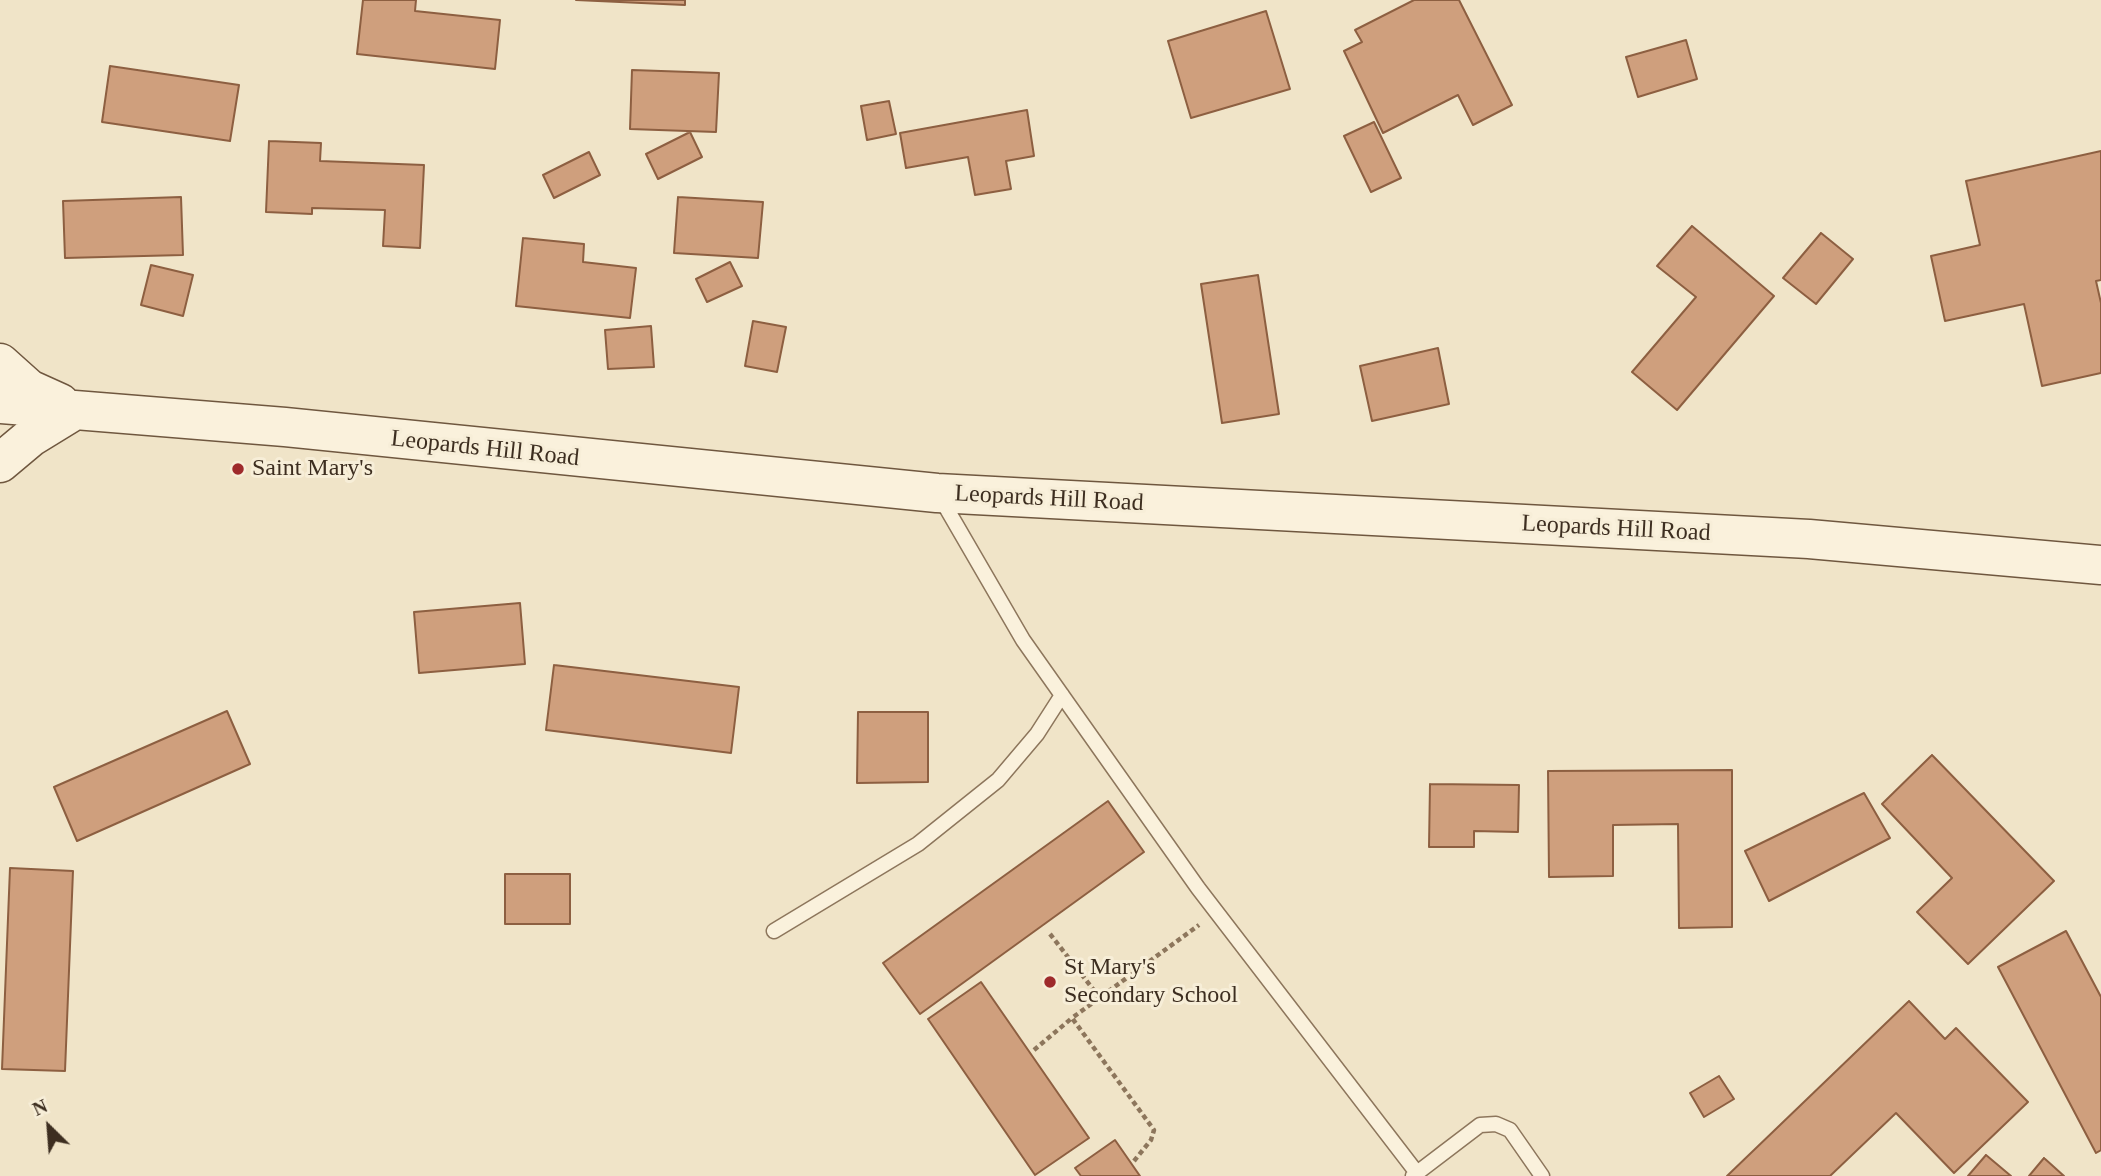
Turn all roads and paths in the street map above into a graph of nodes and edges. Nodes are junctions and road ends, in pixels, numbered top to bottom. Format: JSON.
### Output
{"nodes":[{"id":1,"x":0,"y":363,"type":"edge"},
{"id":2,"x":0,"y":404,"type":"edge"},
{"id":3,"x":75,"y":410,"type":"junction"},
{"id":4,"x":0,"y":463,"type":"edge"},
{"id":5,"x":937,"y":494,"type":"junction"},
{"id":6,"x":2101,"y":565,"type":"edge"},
{"id":7,"x":1062,"y":695,"type":"junction"},
{"id":8,"x":1216,"y":912,"type":"junction"},
{"id":9,"x":774,"y":931,"type":"dead end"},
{"id":10,"x":1050,"y":934,"type":"dead end"},
{"id":11,"x":1100,"y":998,"type":"junction"},
{"id":12,"x":1072,"y":1018,"type":"junction"},
{"id":13,"x":1034,"y":1050,"type":"dead end"},
{"id":14,"x":1134,"y":1161,"type":"dead end"},
{"id":15,"x":1415,"y":1174,"type":"edge"},
{"id":16,"x":1542,"y":1176,"type":"edge"}],
"edges":[{"from":1,"to":3,"type":"main road"},
{"from":2,"to":3,"type":"main road","name":"Leopards Hill Road"},
{"from":3,"to":4,"type":"main road"},
{"from":3,"to":5,"type":"main road","name":"Leopards Hill Road"},
{"from":5,"to":6,"type":"main road","name":"Leopards Hill Road"},
{"from":5,"to":7,"type":"lane"},
{"from":7,"to":8,"type":"lane"},
{"from":7,"to":9,"type":"lane"},
{"from":8,"to":11,"type":"path"},
{"from":8,"to":15,"type":"lane"},
{"from":10,"to":11,"type":"path"},
{"from":11,"to":12,"type":"path"},
{"from":12,"to":13,"type":"path"},
{"from":12,"to":14,"type":"path"},
{"from":15,"to":16,"type":"lane"}]}
